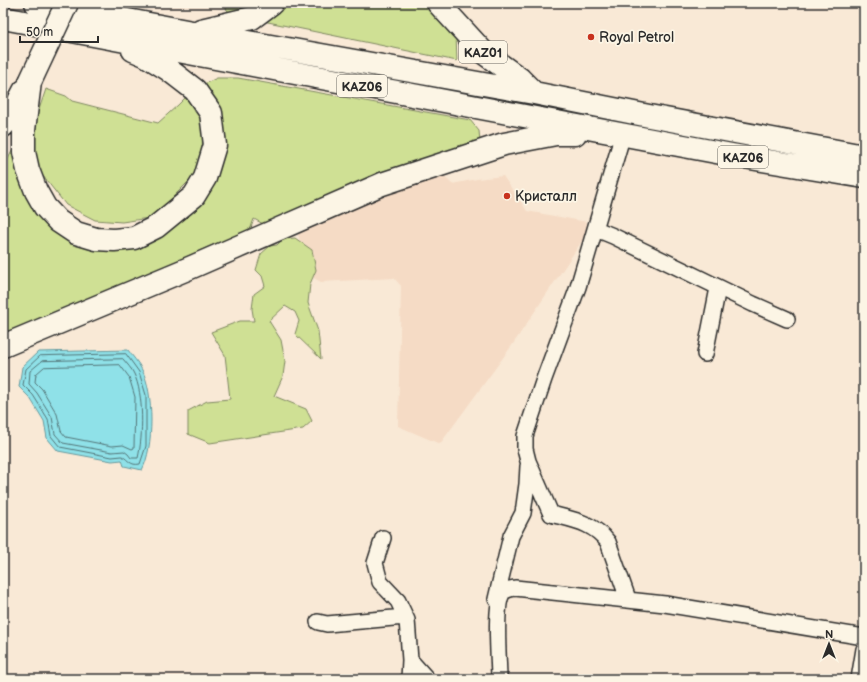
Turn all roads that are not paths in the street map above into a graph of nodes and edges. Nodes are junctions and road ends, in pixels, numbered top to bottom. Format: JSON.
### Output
{"nodes":[{"id":1,"x":36,"y":3,"type":"edge"},
{"id":2,"x":67,"y":3,"type":"edge"},
{"id":3,"x":272,"y":3,"type":"edge"},
{"id":4,"x":438,"y":3,"type":"edge"},
{"id":5,"x":7,"y":20,"type":"edge"},
{"id":6,"x":192,"y":32,"type":"junction"},
{"id":7,"x":102,"y":37,"type":"junction"},
{"id":8,"x":30,"y":82,"type":"junction"},
{"id":9,"x":534,"y":93,"type":"junction"},
{"id":10,"x":7,"y":121,"type":"edge"},
{"id":11,"x":739,"y":133,"type":"junction"},
{"id":12,"x":623,"y":134,"type":"junction"},
{"id":13,"x":732,"y":155,"type":"junction"},
{"id":14,"x":864,"y":156,"type":"edge"},
{"id":15,"x":864,"y":177,"type":"edge"},
{"id":16,"x":596,"y":229,"type":"junction"},
{"id":17,"x":718,"y":288,"type":"junction"},
{"id":18,"x":787,"y":319,"type":"dead end"},
{"id":19,"x":3,"y":346,"type":"edge"},
{"id":20,"x":705,"y":354,"type":"dead end"},
{"id":21,"x":528,"y":461,"type":"junction"},
{"id":22,"x":523,"y":513,"type":"junction"},
{"id":23,"x":551,"y":514,"type":"junction"},
{"id":24,"x":383,"y":538,"type":"dead end"},
{"id":25,"x":508,"y":586,"type":"junction"},
{"id":26,"x":628,"y":599,"type":"junction"},
{"id":27,"x":405,"y":617,"type":"junction"},
{"id":28,"x":318,"y":622,"type":"dead end"},
{"id":29,"x":864,"y":637,"type":"edge"},
{"id":30,"x":864,"y":649,"type":"edge"},
{"id":31,"x":410,"y":660,"type":"junction"},
{"id":32,"x":409,"y":679,"type":"edge"},
{"id":33,"x":428,"y":679,"type":"edge"},
{"id":34,"x":499,"y":679,"type":"edge"},
{"id":35,"x":859,"y":679,"type":"edge"}],
"edges":[{"from":1,"to":6,"type":"highway","number":"KАZ06"},
{"from":2,"to":8,"type":"highway","bridge":true},
{"from":3,"to":6,"type":"highway"},
{"from":4,"to":9,"type":"highway","number":"KАZ01"},
{"from":5,"to":7,"type":"highway","number":"KАZ06"},
{"from":6,"to":9,"type":"highway","number":"KАZ06"},
{"from":7,"to":8,"type":"highway"},
{"from":7,"to":12,"type":"highway","number":"KАZ06"},
{"from":8,"to":10,"type":"highway"},
{"from":9,"to":11,"type":"highway","number":"KАZ06"},
{"from":11,"to":13,"type":"highway"},
{"from":11,"to":14,"type":"highway","number":"KАZ06"},
{"from":12,"to":13,"type":"highway","number":"KАZ06"},
{"from":12,"to":16,"type":"street"},
{"from":12,"to":19,"type":"highway"},
{"from":13,"to":15,"type":"highway","number":"KАZ06"},
{"from":16,"to":17,"type":"street"},
{"from":16,"to":21,"type":"street"},
{"from":17,"to":18,"type":"street"},
{"from":17,"to":20,"type":"street"},
{"from":21,"to":22,"type":"street"},
{"from":21,"to":23,"type":"street"},
{"from":22,"to":23,"type":"street"},
{"from":22,"to":25,"type":"street"},
{"from":23,"to":26,"type":"street"},
{"from":24,"to":27,"type":"street"},
{"from":25,"to":26,"type":"street"},
{"from":25,"to":34,"type":"street"},
{"from":26,"to":29,"type":"street"},
{"from":27,"to":28,"type":"street"},
{"from":27,"to":31,"type":"street"},
{"from":30,"to":35,"type":"street"},
{"from":31,"to":32,"type":"street"},
{"from":31,"to":33,"type":"street"}]}
